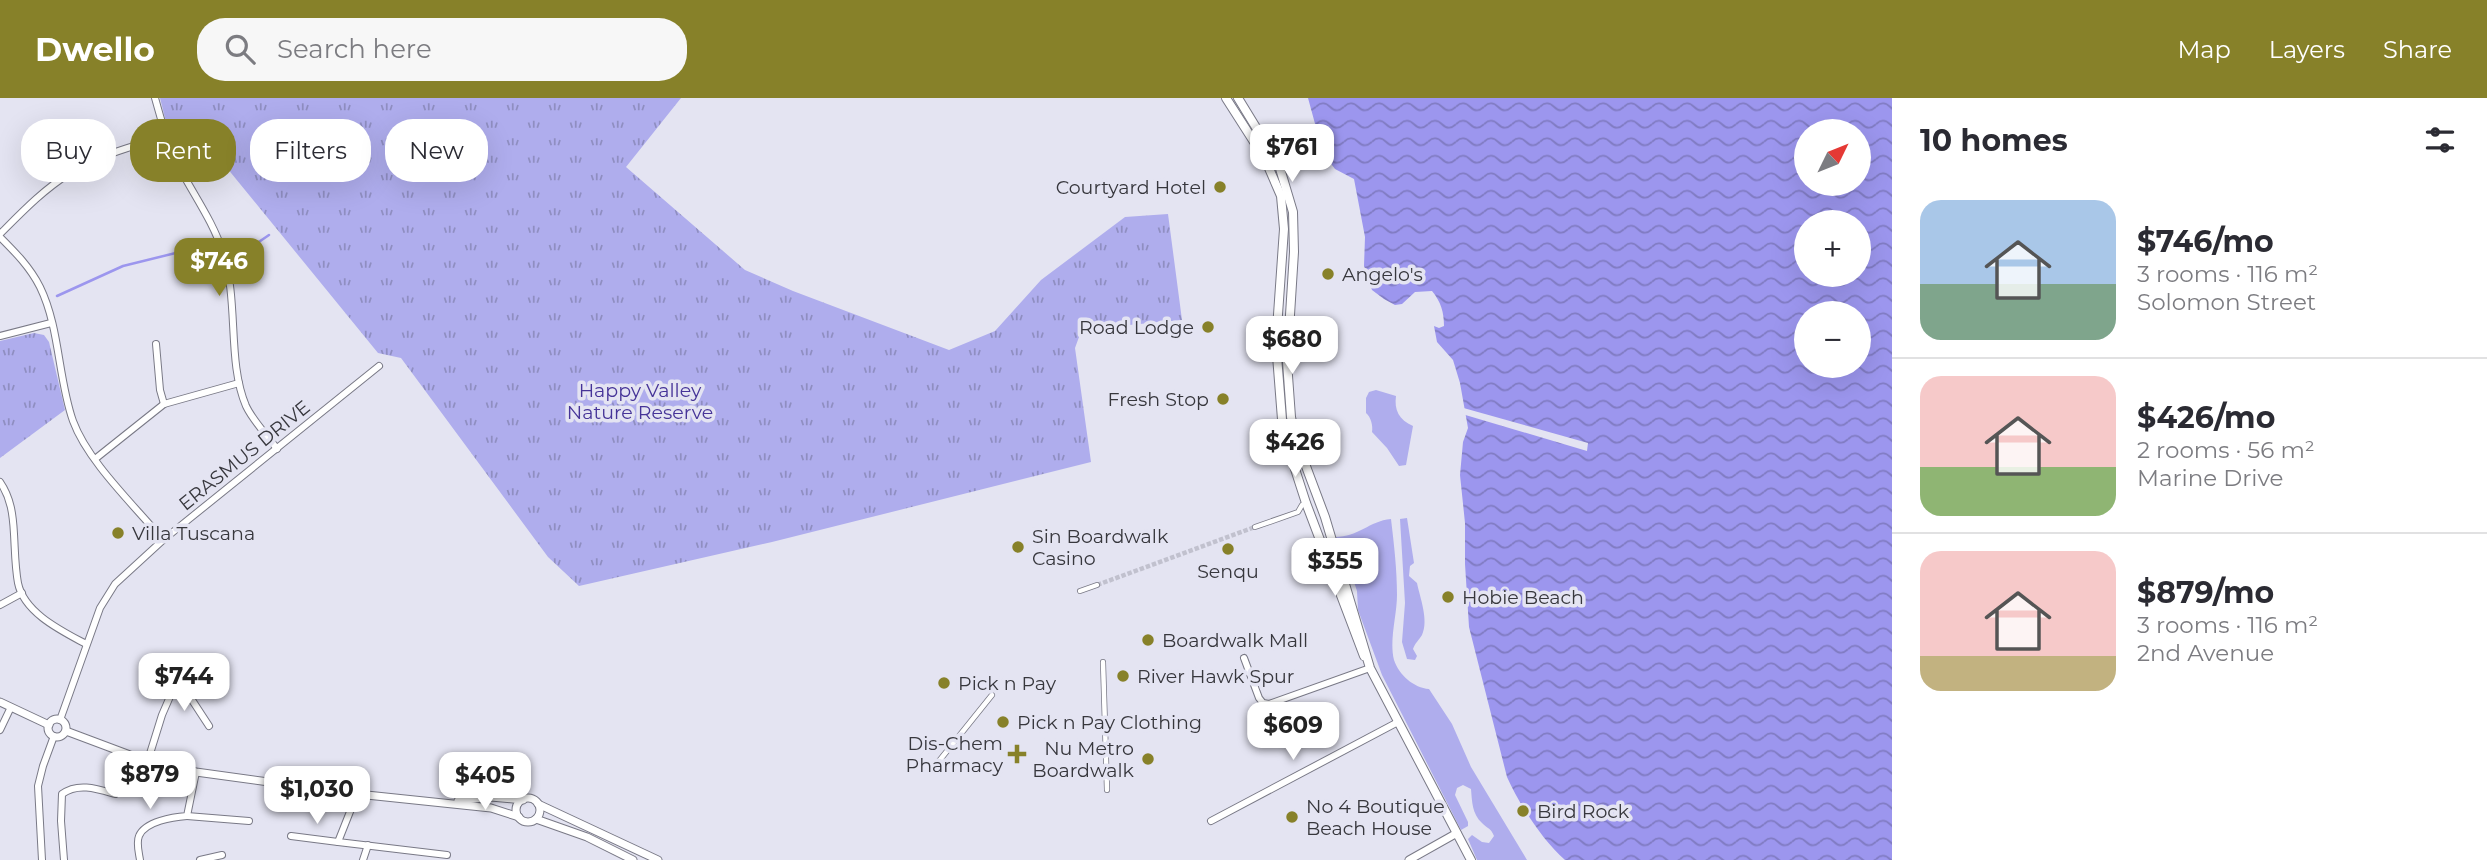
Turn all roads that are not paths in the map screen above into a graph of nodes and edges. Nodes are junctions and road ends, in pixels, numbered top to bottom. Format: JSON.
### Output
{"nodes":[{"id":1,"x":155,"y":98,"type":"edge"},
{"id":2,"x":1226,"y":98,"type":"edge"},
{"id":3,"x":1238,"y":98,"type":"edge"},
{"id":4,"x":161,"y":119,"type":"edge"},
{"id":5,"x":130,"y":148,"type":"edge"},
{"id":6,"x":188,"y":182,"type":"edge"},
{"id":7,"x":0,"y":235,"type":"edge"},
{"id":8,"x":51,"y":323,"type":"junction"},
{"id":9,"x":0,"y":336,"type":"edge"},
{"id":10,"x":156,"y":344,"type":"dead end"},
{"id":11,"x":379,"y":366,"type":"dead end"},
{"id":12,"x":239,"y":383,"type":"junction"},
{"id":13,"x":164,"y":404,"type":"junction"},
{"id":14,"x":277,"y":449,"type":"junction"},
{"id":15,"x":95,"y":459,"type":"junction"},
{"id":16,"x":0,"y":482,"type":"edge"},
{"id":17,"x":1306,"y":503,"type":"junction"},
{"id":18,"x":1255,"y":527,"type":"tunnel mouth"},
{"id":19,"x":163,"y":540,"type":"junction"},
{"id":20,"x":1097,"y":585,"type":"tunnel mouth"},
{"id":21,"x":1080,"y":591,"type":"dead end"},
{"id":22,"x":22,"y":593,"type":"junction"},
{"id":23,"x":0,"y":605,"type":"edge"},
{"id":24,"x":86,"y":644,"type":"junction"},
{"id":25,"x":1366,"y":657,"type":"junction"},
{"id":26,"x":1244,"y":658,"type":"dead end"},
{"id":27,"x":1104,"y":662,"type":"dead end"},
{"id":28,"x":154,"y":667,"type":"dead end"},
{"id":29,"x":1370,"y":668,"type":"junction"},
{"id":30,"x":175,"y":685,"type":"junction"},
{"id":31,"x":992,"y":695,"type":"dead end"},
{"id":32,"x":0,"y":702,"type":"edge"},
{"id":33,"x":11,"y":707,"type":"junction"},
{"id":34,"x":60,"y":720,"type":"junction"},
{"id":35,"x":1398,"y":722,"type":"junction"},
{"id":36,"x":49,"y":725,"type":"junction"},
{"id":37,"x":209,"y":726,"type":"dead end"},
{"id":38,"x":0,"y":730,"type":"edge"},
{"id":39,"x":66,"y":731,"type":"junction"},
{"id":40,"x":54,"y":736,"type":"junction"},
{"id":41,"x":148,"y":760,"type":"junction"},
{"id":42,"x":939,"y":761,"type":"dead end"},
{"id":43,"x":196,"y":772,"type":"junction"},
{"id":44,"x":1107,"y":790,"type":"dead end"},
{"id":45,"x":115,"y":794,"type":"dead end"},
{"id":46,"x":357,"y":794,"type":"junction"},
{"id":47,"x":523,"y":800,"type":"junction"},
{"id":48,"x":447,"y":803,"type":"junction"},
{"id":49,"x":538,"y":804,"type":"junction"},
{"id":50,"x":187,"y":816,"type":"junction"},
{"id":51,"x":519,"y":817,"type":"junction"},
{"id":52,"x":536,"y":818,"type":"junction"},
{"id":53,"x":249,"y":821,"type":"dead end"},
{"id":54,"x":1211,"y":821,"type":"dead end"},
{"id":55,"x":1457,"y":833,"type":"junction"},
{"id":56,"x":291,"y":836,"type":"dead end"},
{"id":57,"x":338,"y":842,"type":"junction"},
{"id":58,"x":368,"y":845,"type":"junction"},
{"id":59,"x":222,"y":855,"type":"dead end"},
{"id":60,"x":447,"y":855,"type":"dead end"},
{"id":61,"x":42,"y":860,"type":"edge"},
{"id":62,"x":64,"y":860,"type":"edge"},
{"id":63,"x":140,"y":860,"type":"edge"},
{"id":64,"x":200,"y":860,"type":"edge"},
{"id":65,"x":363,"y":860,"type":"edge"},
{"id":66,"x":633,"y":860,"type":"edge"},
{"id":67,"x":658,"y":860,"type":"edge"},
{"id":68,"x":1409,"y":860,"type":"edge"},
{"id":69,"x":1471,"y":860,"type":"edge"}],
"edges":[{"from":1,"to":4,"type":"street"},
{"from":2,"to":17,"type":"main road"},
{"from":3,"to":25,"type":"main road"},
{"from":5,"to":7,"type":"street"},
{"from":6,"to":12,"type":"street"},
{"from":7,"to":8,"type":"street"},
{"from":8,"to":9,"type":"street"},
{"from":8,"to":15,"type":"street"},
{"from":10,"to":13,"type":"street"},
{"from":11,"to":14,"type":"street","name":"ERASMUS DRIVE"},
{"from":12,"to":13,"type":"street"},
{"from":12,"to":14,"type":"street"},
{"from":13,"to":15,"type":"street"},
{"from":14,"to":19,"type":"street","name":"ERASMUS DRIVE"},
{"from":15,"to":19,"type":"street"},
{"from":16,"to":22,"type":"street"},
{"from":17,"to":18,"type":"street"},
{"from":17,"to":25,"type":"main road"},
{"from":19,"to":24,"type":"street","name":"ERASMUS DRIVE"},
{"from":20,"to":21,"type":"street"},
{"from":22,"to":23,"type":"street"},
{"from":22,"to":24,"type":"street"},
{"from":24,"to":34,"type":"street","name":"ERASMUS DRIVE"},
{"from":25,"to":29,"type":"main road"},
{"from":26,"to":29,"type":"street"},
{"from":27,"to":44,"type":"street"},
{"from":28,"to":30,"type":"street"},
{"from":29,"to":35,"type":"main road"},
{"from":30,"to":37,"type":"street"},
{"from":30,"to":41,"type":"street"},
{"from":31,"to":42,"type":"street"},
{"from":32,"to":33,"type":"street"},
{"from":33,"to":36,"type":"street"},
{"from":33,"to":38,"type":"street"},
{"from":34,"to":36,"type":"street"},
{"from":34,"to":39,"type":"street"},
{"from":35,"to":54,"type":"street"},
{"from":35,"to":55,"type":"main road"},
{"from":36,"to":40,"type":"street"},
{"from":39,"to":40,"type":"street"},
{"from":39,"to":41,"type":"street"},
{"from":40,"to":61,"type":"street"},
{"from":41,"to":43,"type":"street"},
{"from":43,"to":46,"type":"street"},
{"from":43,"to":50,"type":"street"},
{"from":45,"to":62,"type":"street"},
{"from":46,"to":48,"type":"street"},
{"from":46,"to":57,"type":"street"},
{"from":47,"to":48,"type":"street"},
{"from":47,"to":49,"type":"street"},
{"from":47,"to":51,"type":"street"},
{"from":48,"to":51,"type":"street"},
{"from":49,"to":52,"type":"street"},
{"from":49,"to":67,"type":"street"},
{"from":50,"to":53,"type":"street"},
{"from":50,"to":63,"type":"street"},
{"from":51,"to":52,"type":"street"},
{"from":52,"to":66,"type":"street"},
{"from":55,"to":68,"type":"street"},
{"from":55,"to":69,"type":"main road"},
{"from":56,"to":57,"type":"street"},
{"from":57,"to":58,"type":"street"},
{"from":58,"to":60,"type":"street"},
{"from":58,"to":65,"type":"street"},
{"from":59,"to":64,"type":"street"}]}
